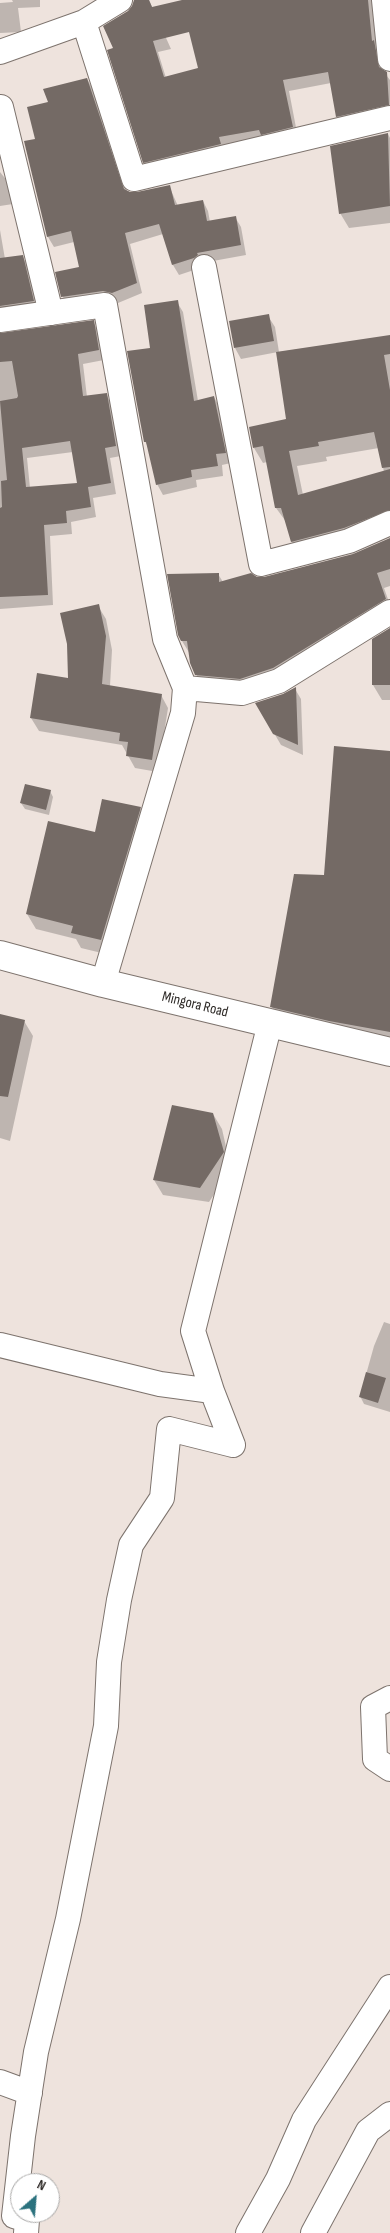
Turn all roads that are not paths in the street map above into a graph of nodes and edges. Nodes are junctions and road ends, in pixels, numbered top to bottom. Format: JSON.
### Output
{"nodes":[{"id":1,"x":120,"y":0,"type":"edge"},
{"id":2,"x":384,"y":0,"type":"edge"},
{"id":3,"x":84,"y":22,"type":"junction"},
{"id":4,"x":0,"y":52,"type":"edge"},
{"id":5,"x":390,"y":60,"type":"edge"},
{"id":6,"x":0,"y":107,"type":"edge"},
{"id":7,"x":390,"y":118,"type":"edge"},
{"id":8,"x":204,"y":267,"type":"dead end"},
{"id":9,"x":51,"y":313,"type":"junction"},
{"id":10,"x":0,"y":320,"type":"edge"},
{"id":11,"x":390,"y":523,"type":"edge"},
{"id":12,"x":390,"y":612,"type":"edge"},
{"id":13,"x":185,"y":688,"type":"junction"},
{"id":14,"x":0,"y":955,"type":"edge"},
{"id":15,"x":103,"y":983,"type":"junction"},
{"id":16,"x":270,"y":1023,"type":"junction"},
{"id":17,"x":390,"y":1052,"type":"edge"},
{"id":18,"x":0,"y":1345,"type":"edge"},
{"id":19,"x":212,"y":1391,"type":"junction"},
{"id":20,"x":390,"y":1698,"type":"edge"},
{"id":21,"x":390,"y":1769,"type":"edge"},
{"id":22,"x":390,"y":1987,"type":"edge"},
{"id":23,"x":0,"y":2082,"type":"edge"},
{"id":24,"x":30,"y":2093,"type":"junction"},
{"id":25,"x":390,"y":2114,"type":"edge"},
{"id":26,"x":26,"y":2233,"type":"edge"},
{"id":27,"x":248,"y":2233,"type":"edge"},
{"id":28,"x":313,"y":2233,"type":"edge"}],
"edges":[{"from":1,"to":3,"type":"street"},
{"from":2,"to":5,"type":"street"},
{"from":3,"to":4,"type":"street"},
{"from":3,"to":7,"type":"street"},
{"from":6,"to":9,"type":"street"},
{"from":8,"to":11,"type":"street"},
{"from":9,"to":10,"type":"street"},
{"from":9,"to":13,"type":"street"},
{"from":12,"to":13,"type":"street"},
{"from":13,"to":15,"type":"street"},
{"from":14,"to":15,"type":"main road","name":"Mingora Road"},
{"from":15,"to":16,"type":"main road","name":"Mingora Road"},
{"from":16,"to":17,"type":"main road","name":"Mingora Road"},
{"from":16,"to":19,"type":"street"},
{"from":18,"to":19,"type":"street"},
{"from":19,"to":24,"type":"street"},
{"from":20,"to":21,"type":"street"},
{"from":22,"to":27,"type":"street"},
{"from":23,"to":24,"type":"street"},
{"from":24,"to":26,"type":"street"},
{"from":25,"to":28,"type":"street"}]}
